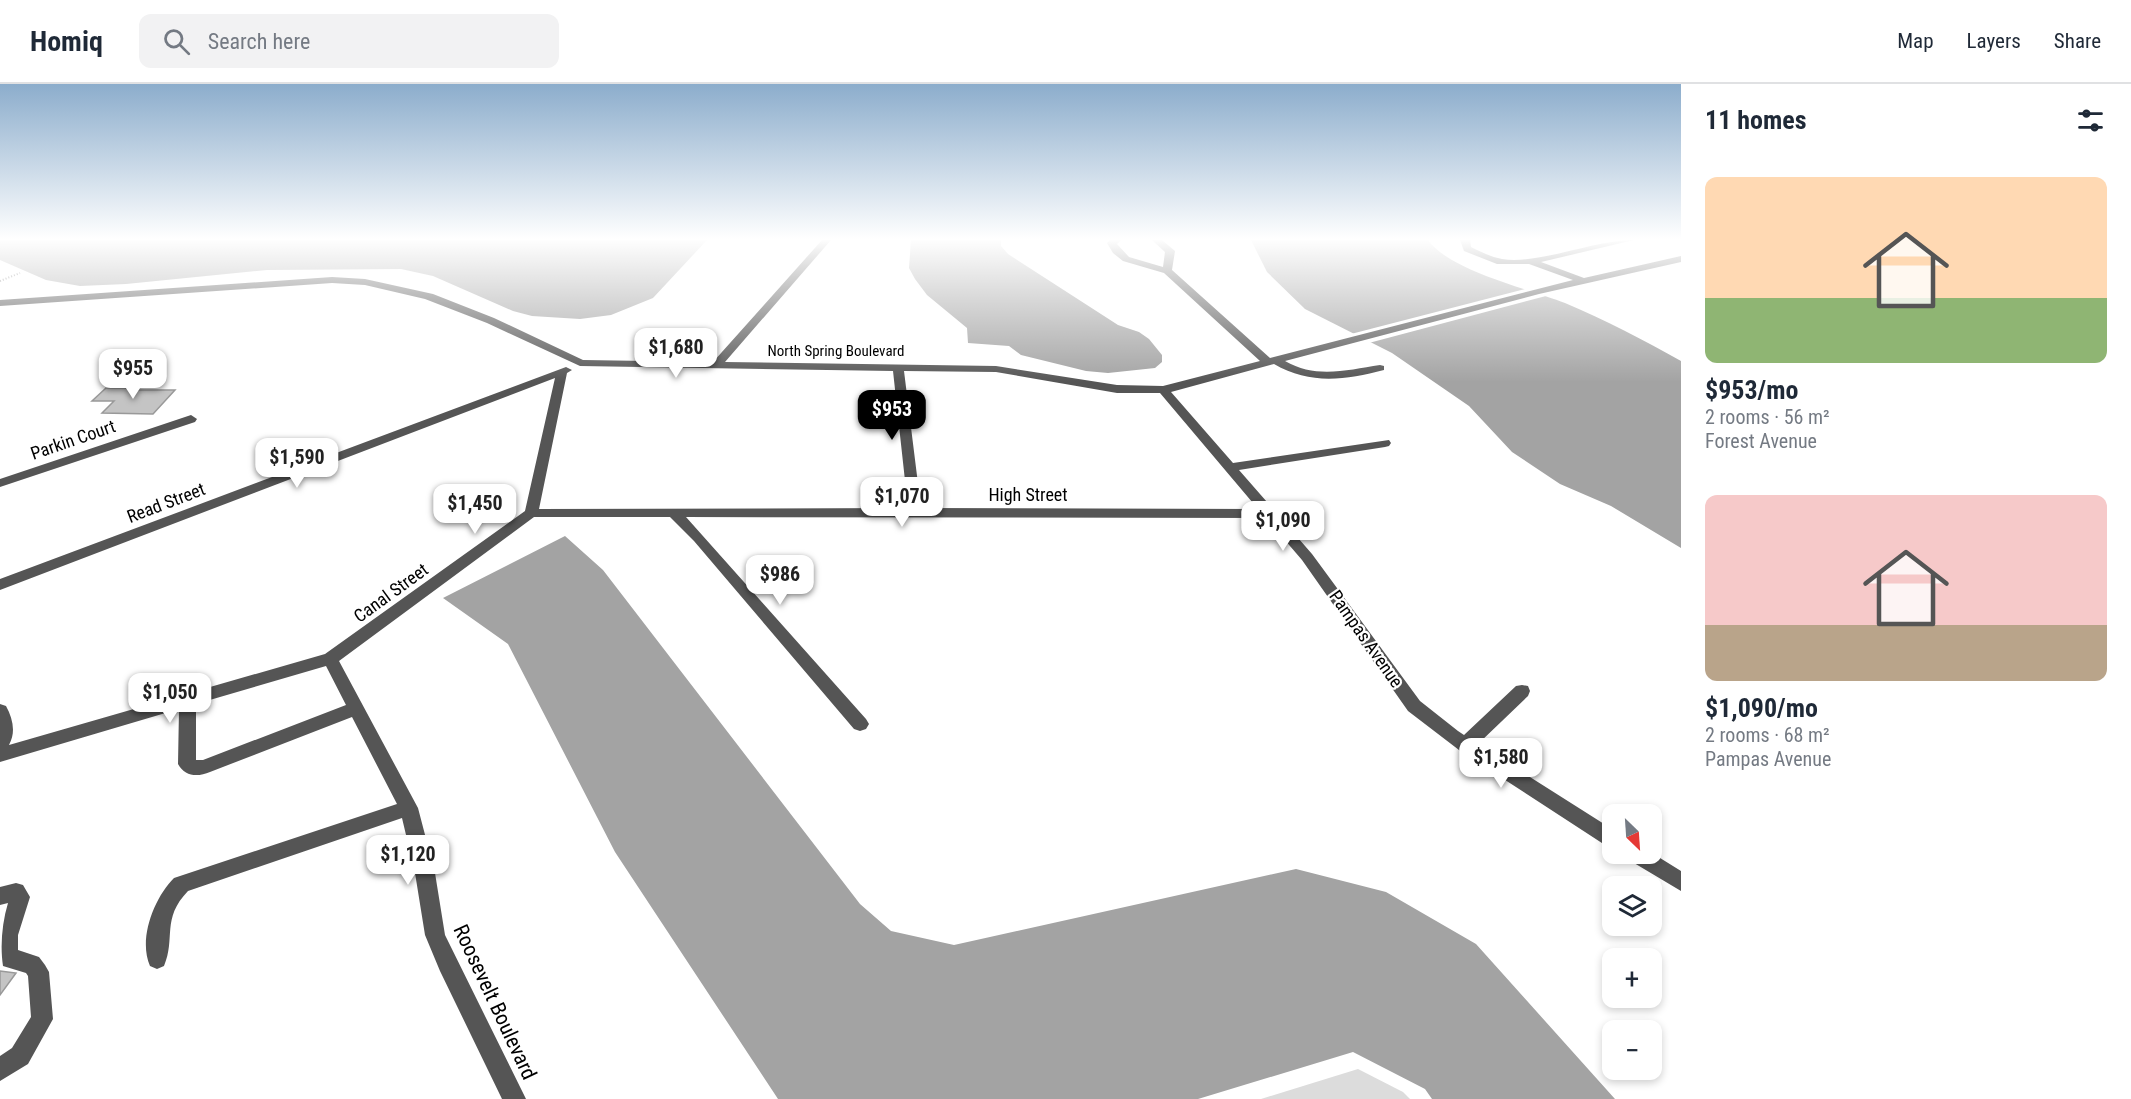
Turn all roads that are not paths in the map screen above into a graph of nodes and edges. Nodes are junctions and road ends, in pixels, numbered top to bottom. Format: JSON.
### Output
{"nodes":[{"id":1,"x":226,"y":287,"type":"edge"},
{"id":2,"x":400,"y":287,"type":"edge"},
{"id":3,"x":785,"y":287,"type":"edge"},
{"id":4,"x":1186,"y":287,"type":"edge"},
{"id":5,"x":1555,"y":287,"type":"edge"},
{"id":6,"x":0,"y":303,"type":"edge"},
{"id":7,"x":1272,"y":361,"type":"junction"},
{"id":8,"x":580,"y":363,"type":"junction"},
{"id":9,"x":717,"y":365,"type":"junction"},
{"id":10,"x":898,"y":366,"type":"junction"},
{"id":11,"x":1380,"y":368,"type":"dead end"},
{"id":12,"x":562,"y":372,"type":"junction"},
{"id":13,"x":1163,"y":390,"type":"junction"},
{"id":14,"x":191,"y":419,"type":"dead end"},
{"id":15,"x":1385,"y":442,"type":"dead end"},
{"id":16,"x":1231,"y":467,"type":"junction"},
{"id":17,"x":0,"y":483,"type":"edge"},
{"id":18,"x":915,"y":512,"type":"junction"},
{"id":19,"x":531,"y":513,"type":"junction"},
{"id":20,"x":674,"y":513,"type":"junction"},
{"id":21,"x":1273,"y":514,"type":"junction"},
{"id":22,"x":0,"y":585,"type":"edge"},
{"id":23,"x":330,"y":659,"type":"junction"},
{"id":24,"x":1522,"y":691,"type":"dead end"},
{"id":25,"x":188,"y":700,"type":"junction"},
{"id":26,"x":357,"y":708,"type":"junction"},
{"id":27,"x":0,"y":711,"type":"edge"},
{"id":28,"x":860,"y":724,"type":"dead end"},
{"id":29,"x":0,"y":745,"type":"edge"},
{"id":30,"x":1465,"y":745,"type":"junction"},
{"id":31,"x":0,"y":755,"type":"edge"},
{"id":32,"x":409,"y":808,"type":"junction"},
{"id":33,"x":1602,"y":833,"type":"edge"},
{"id":34,"x":1652,"y":864,"type":"edge"},
{"id":35,"x":1681,"y":882,"type":"edge"},
{"id":36,"x":0,"y":896,"type":"edge"},
{"id":37,"x":157,"y":958,"type":"dead end"},
{"id":38,"x":0,"y":1070,"type":"edge"},
{"id":39,"x":514,"y":1099,"type":"edge"}],
"edges":[{"from":1,"to":6,"type":"street","name":"North Spring Boulevard"},
{"from":2,"to":8,"type":"street","name":"North Spring Boulevard"},
{"from":3,"to":9,"type":"street"},
{"from":4,"to":7,"type":"street"},
{"from":5,"to":7,"type":"street","name":"North Spring Boulevard"},
{"from":7,"to":11,"type":"street"},
{"from":7,"to":13,"type":"street","name":"North Spring Boulevard"},
{"from":8,"to":9,"type":"street","name":"North Spring Boulevard"},
{"from":8,"to":12,"type":"street","name":"Read Street"},
{"from":9,"to":10,"type":"street","name":"North Spring Boulevard"},
{"from":10,"to":13,"type":"street","name":"North Spring Boulevard"},
{"from":10,"to":18,"type":"street"},
{"from":12,"to":19,"type":"street"},
{"from":12,"to":22,"type":"street","name":"Read Street"},
{"from":13,"to":16,"type":"street","name":"Pampas Avenue"},
{"from":14,"to":17,"type":"street","name":"Parkin Court"},
{"from":15,"to":16,"type":"street"},
{"from":16,"to":21,"type":"street","name":"Pampas Avenue"},
{"from":18,"to":20,"type":"street","name":"High Street"},
{"from":18,"to":21,"type":"street","name":"High Street"},
{"from":19,"to":20,"type":"street","name":"High Street"},
{"from":19,"to":23,"type":"street","name":"Canal Street"},
{"from":20,"to":28,"type":"street"},
{"from":21,"to":30,"type":"street","name":"Pampas Avenue"},
{"from":23,"to":25,"type":"street","name":"Canal Street"},
{"from":23,"to":26,"type":"street","name":"Roosevelt Boulevard"},
{"from":24,"to":30,"type":"street"},
{"from":25,"to":26,"type":"street"},
{"from":25,"to":31,"type":"street","name":"Canal Street"},
{"from":26,"to":32,"type":"street","name":"Roosevelt Boulevard"},
{"from":27,"to":29,"type":"street"},
{"from":30,"to":33,"type":"street","name":"Pampas Avenue"},
{"from":32,"to":37,"type":"street"},
{"from":32,"to":39,"type":"street","name":"Roosevelt Boulevard"},
{"from":34,"to":35,"type":"street"},
{"from":36,"to":38,"type":"street"}]}
